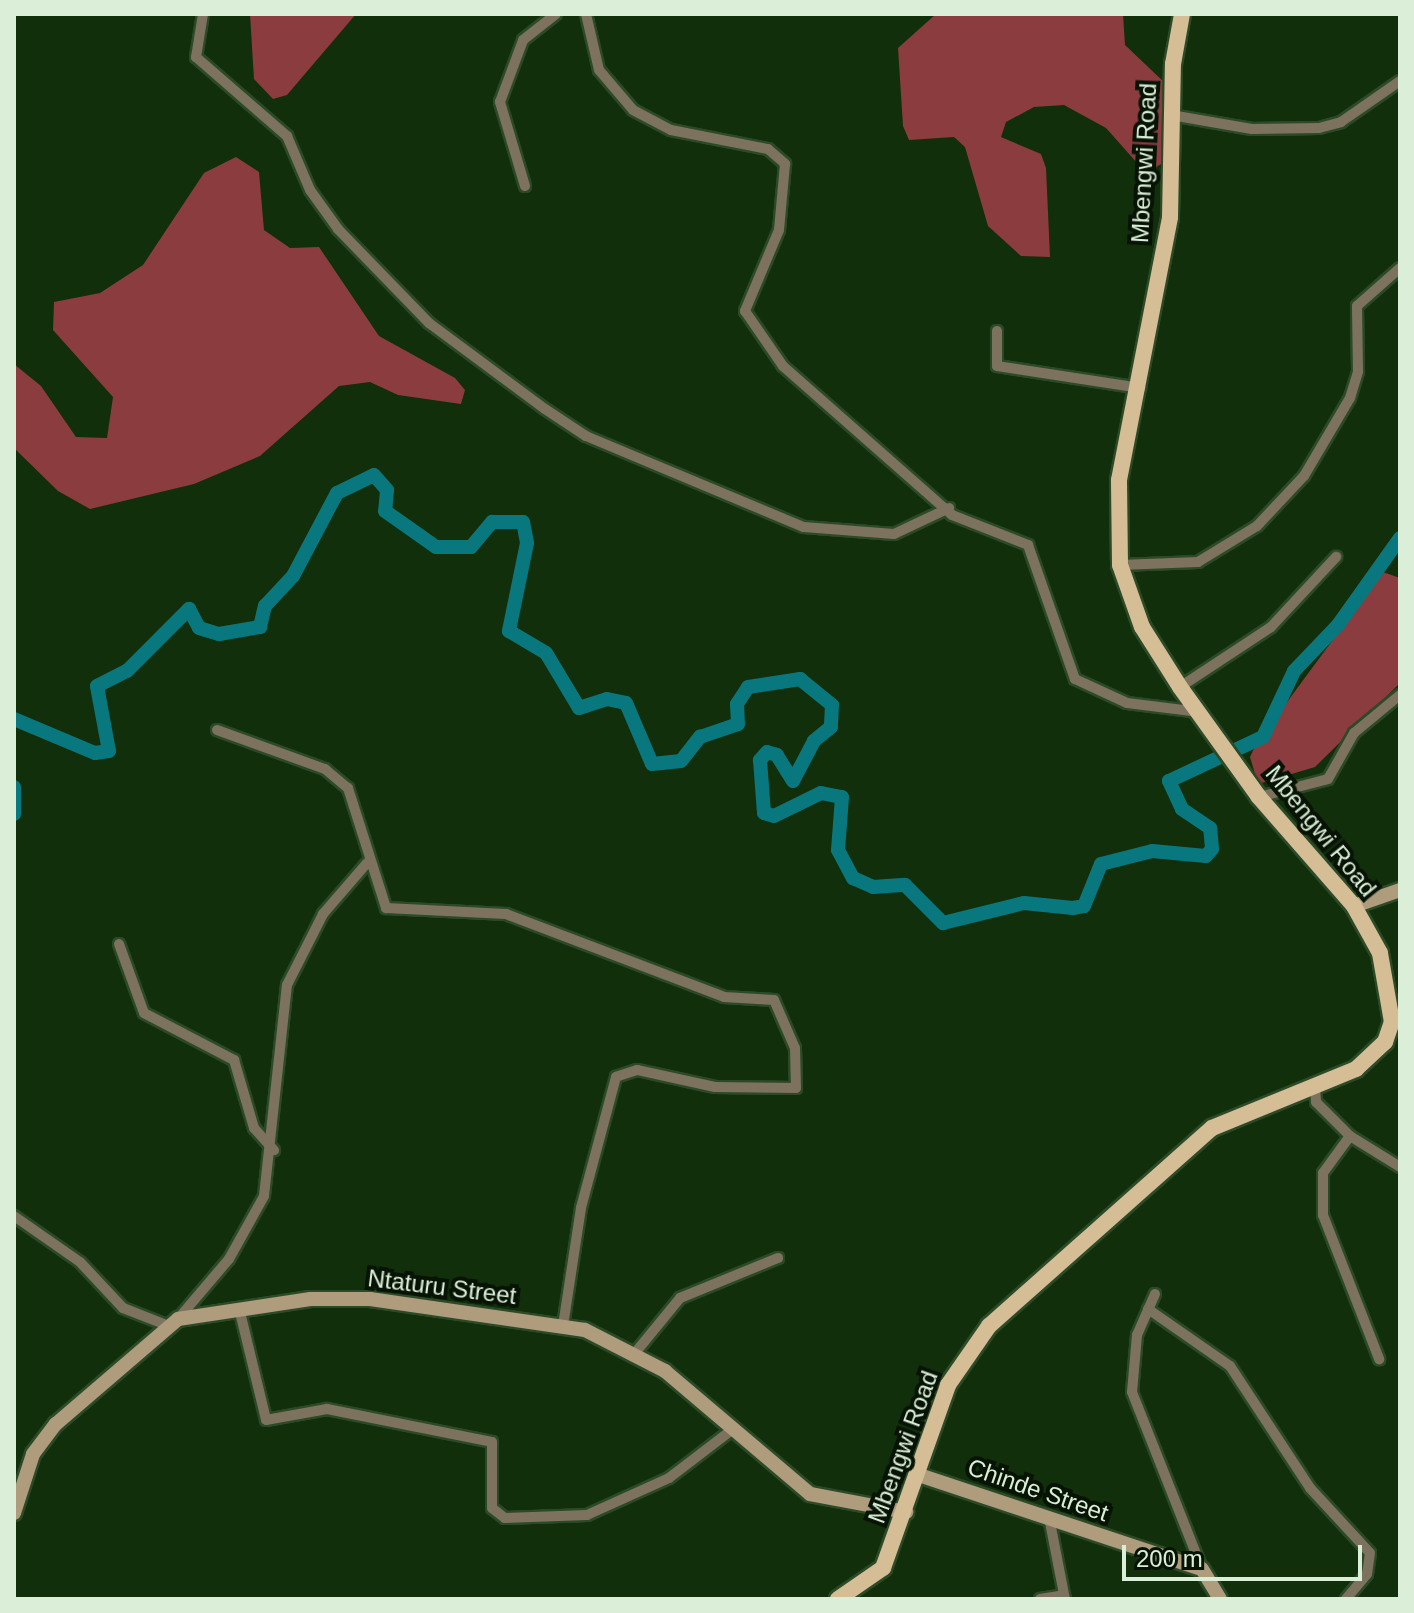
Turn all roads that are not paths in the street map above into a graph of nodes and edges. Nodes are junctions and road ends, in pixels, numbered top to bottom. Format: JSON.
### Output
{"nodes":[{"id":1,"x":203,"y":14,"type":"edge"},
{"id":2,"x":556,"y":14,"type":"edge"},
{"id":3,"x":586,"y":14,"type":"edge"},
{"id":4,"x":1182,"y":14,"type":"edge"},
{"id":5,"x":1400,"y":81,"type":"edge"},
{"id":6,"x":1171,"y":115,"type":"junction"},
{"id":7,"x":525,"y":186,"type":"dead end"},
{"id":8,"x":1400,"y":268,"type":"edge"},
{"id":9,"x":997,"y":331,"type":"dead end"},
{"id":10,"x":1142,"y":388,"type":"junction"},
{"id":11,"x":949,"y":508,"type":"junction"},
{"id":12,"x":1336,"y":557,"type":"dead end"},
{"id":13,"x":1120,"y":565,"type":"junction"},
{"id":14,"x":1180,"y":687,"type":"junction"},
{"id":15,"x":1400,"y":695,"type":"edge"},
{"id":16,"x":1199,"y":712,"type":"junction"},
{"id":17,"x":217,"y":730,"type":"dead end"},
{"id":18,"x":1259,"y":797,"type":"junction"},
{"id":19,"x":367,"y":863,"type":"junction"},
{"id":20,"x":1400,"y":890,"type":"edge"},
{"id":21,"x":1354,"y":906,"type":"junction"},
{"id":22,"x":119,"y":944,"type":"dead end"},
{"id":23,"x":1315,"y":1087,"type":"junction"},
{"id":24,"x":1350,"y":1136,"type":"junction"},
{"id":25,"x":274,"y":1150,"type":"junction"},
{"id":26,"x":1400,"y":1167,"type":"edge"},
{"id":27,"x":14,"y":1216,"type":"edge"},
{"id":28,"x":778,"y":1258,"type":"dead end"},
{"id":29,"x":1155,"y":1294,"type":"dead end"},
{"id":30,"x":239,"y":1308,"type":"junction"},
{"id":31,"x":1148,"y":1309,"type":"junction"},
{"id":32,"x":173,"y":1323,"type":"junction"},
{"id":33,"x":563,"y":1325,"type":"junction"},
{"id":34,"x":635,"y":1353,"type":"junction"},
{"id":35,"x":1379,"y":1359,"type":"dead end"},
{"id":36,"x":733,"y":1429,"type":"junction"},
{"id":37,"x":916,"y":1474,"type":"junction"},
{"id":38,"x":906,"y":1512,"type":"junction"},
{"id":39,"x":14,"y":1513,"type":"edge"},
{"id":40,"x":1049,"y":1517,"type":"junction"},
{"id":41,"x":1202,"y":1569,"type":"junction"},
{"id":42,"x":1064,"y":1597,"type":"edge"},
{"id":43,"x":838,"y":1599,"type":"edge"},
{"id":44,"x":1040,"y":1599,"type":"edge"},
{"id":45,"x":1220,"y":1599,"type":"edge"},
{"id":46,"x":1346,"y":1599,"type":"edge"}],
"edges":[{"from":1,"to":11,"type":"street"},
{"from":2,"to":7,"type":"street"},
{"from":3,"to":11,"type":"street"},
{"from":4,"to":6,"type":"main road","name":"Mbengwi Road"},
{"from":5,"to":6,"type":"street"},
{"from":6,"to":10,"type":"main road","name":"Mbengwi Road"},
{"from":8,"to":13,"type":"street"},
{"from":9,"to":10,"type":"street"},
{"from":10,"to":13,"type":"main road","name":"Mbengwi Road"},
{"from":11,"to":16,"type":"street"},
{"from":12,"to":14,"type":"street"},
{"from":13,"to":14,"type":"main road","name":"Mbengwi Road"},
{"from":14,"to":16,"type":"main road","name":"Mbengwi Road"},
{"from":15,"to":18,"type":"street"},
{"from":16,"to":18,"type":"main road","name":"Mbengwi Road"},
{"from":17,"to":19,"type":"street"},
{"from":18,"to":21,"type":"main road","name":"Mbengwi Road"},
{"from":19,"to":25,"type":"street"},
{"from":19,"to":33,"type":"street"},
{"from":20,"to":21,"type":"street"},
{"from":21,"to":23,"type":"main road","name":"Mbengwi Road"},
{"from":22,"to":25,"type":"street"},
{"from":23,"to":24,"type":"street"},
{"from":23,"to":37,"type":"main road","name":"Mbengwi Road"},
{"from":24,"to":26,"type":"street"},
{"from":24,"to":35,"type":"street"},
{"from":25,"to":32,"type":"street"},
{"from":27,"to":32,"type":"street"},
{"from":28,"to":34,"type":"street"},
{"from":29,"to":31,"type":"street"},
{"from":30,"to":32,"type":"street","name":"Ntaturu Street"},
{"from":30,"to":33,"type":"street","name":"Ntaturu Street"},
{"from":30,"to":36,"type":"street"},
{"from":31,"to":41,"type":"street"},
{"from":31,"to":46,"type":"street"},
{"from":32,"to":39,"type":"street"},
{"from":33,"to":34,"type":"street","name":"Ntaturu Street"},
{"from":34,"to":36,"type":"street","name":"Ntaturu Street"},
{"from":36,"to":38,"type":"street","name":"Ntaturu Street"},
{"from":37,"to":38,"type":"main road","name":"Mbengwi Road"},
{"from":37,"to":40,"type":"street","name":"Chinde Street"},
{"from":38,"to":43,"type":"main road","name":"Mbengwi Road"},
{"from":40,"to":41,"type":"street","name":"Chinde Street"},
{"from":40,"to":42,"type":"street"},
{"from":41,"to":45,"type":"street"},
{"from":42,"to":44,"type":"street"}]}
